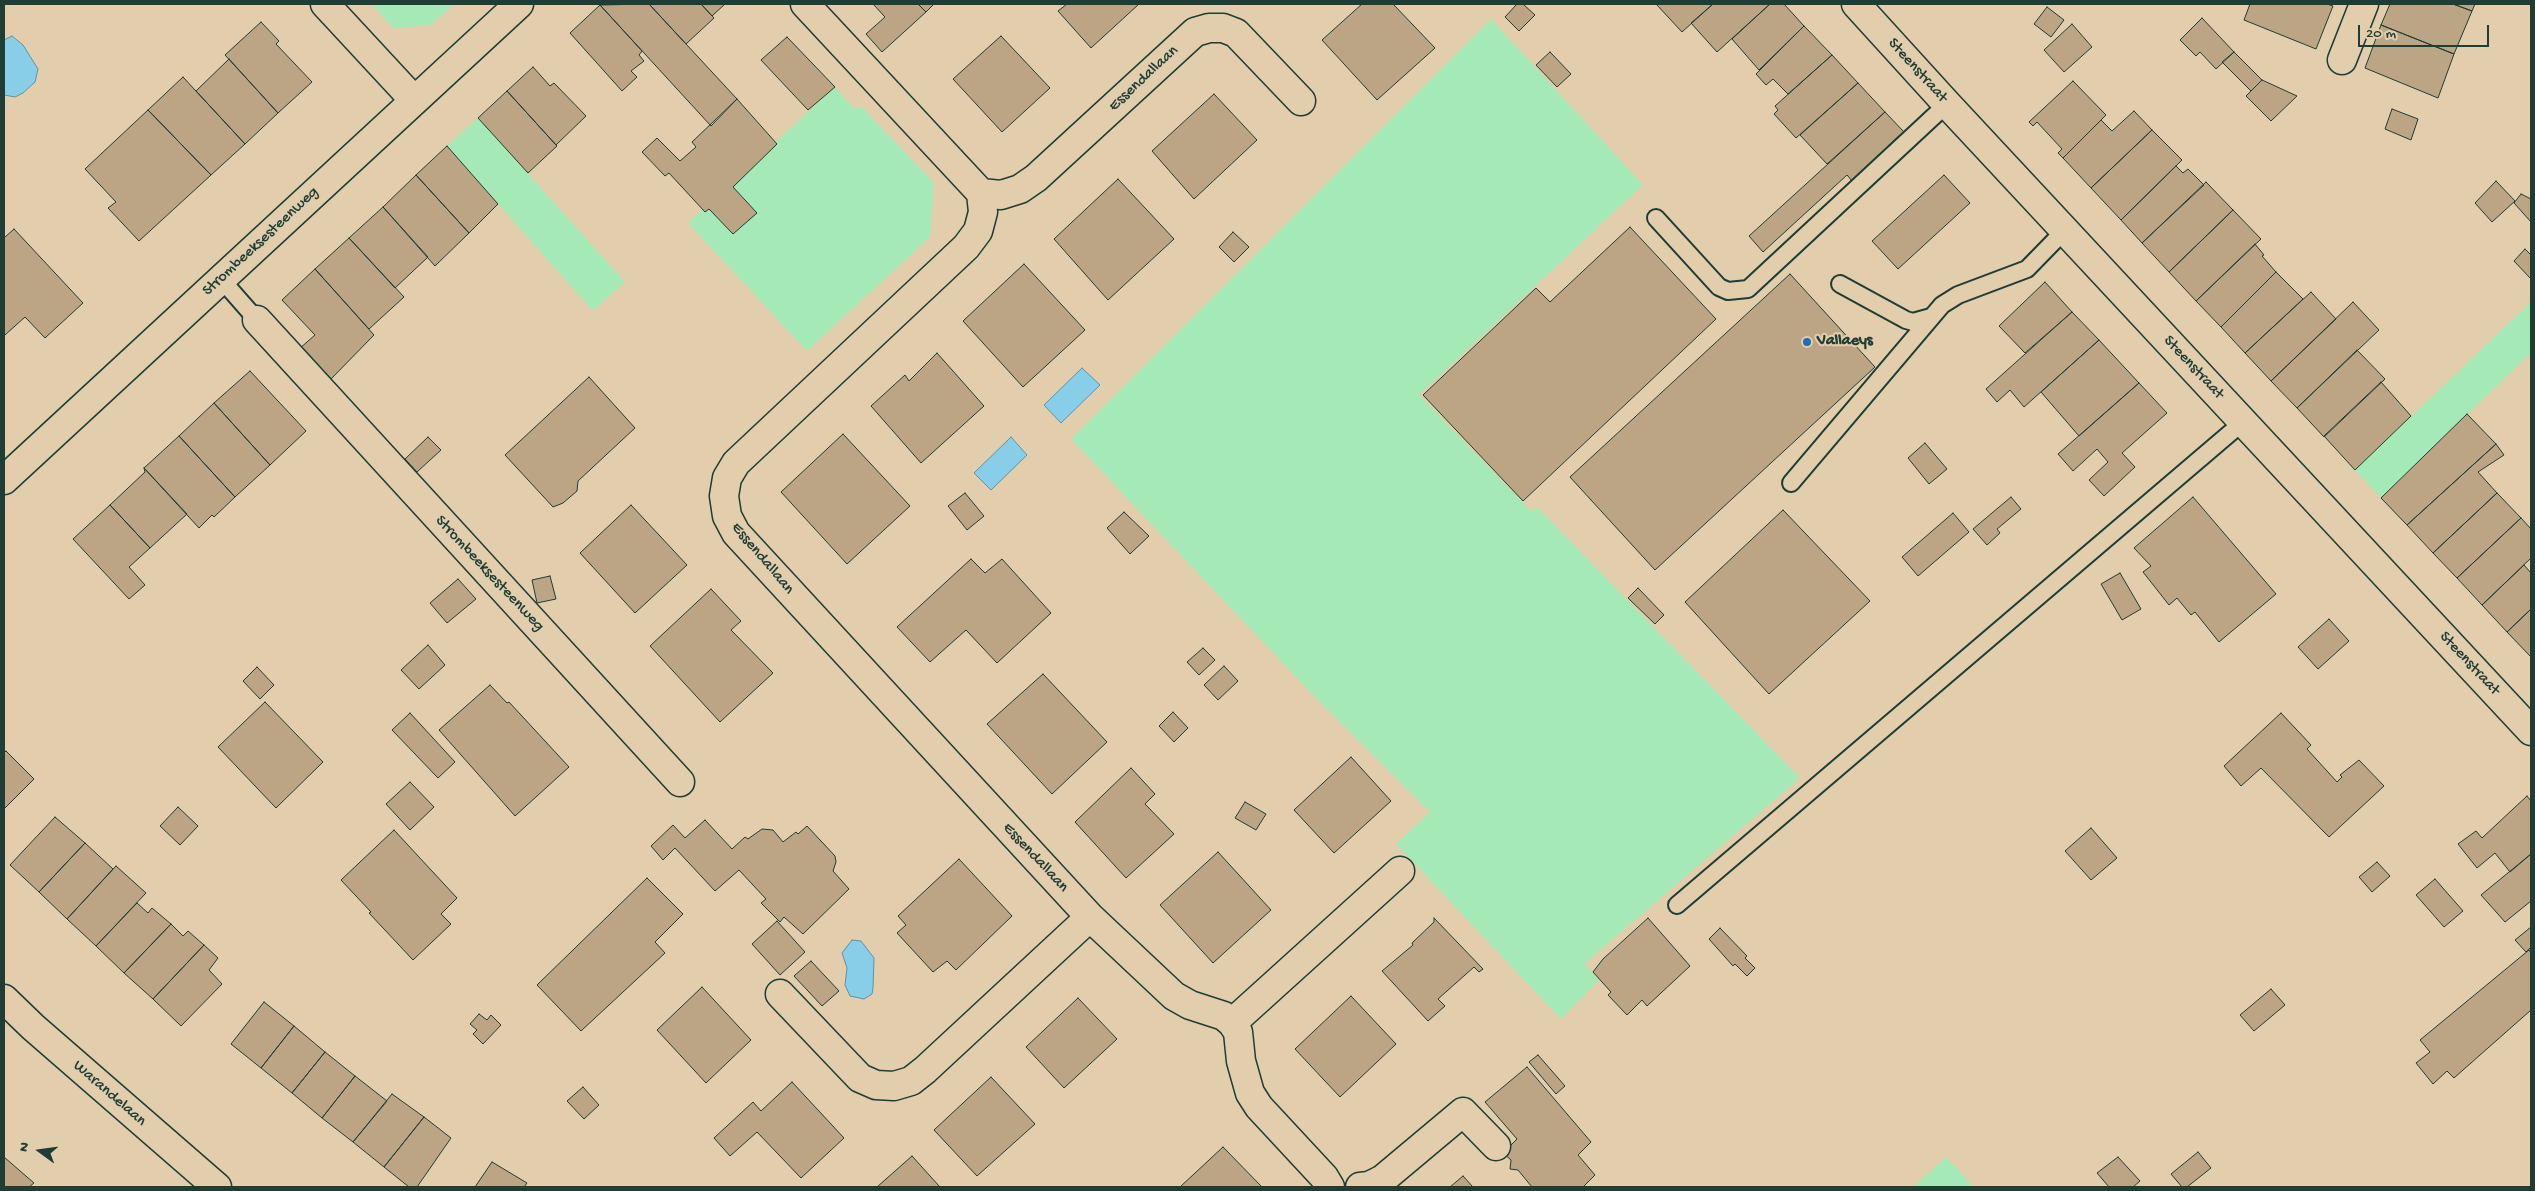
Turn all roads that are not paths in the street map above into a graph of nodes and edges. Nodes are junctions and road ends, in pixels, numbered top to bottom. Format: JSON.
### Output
{"nodes":[{"id":1,"x":325,"y":4,"type":"edge"},
{"id":2,"x":519,"y":4,"type":"edge"},
{"id":3,"x":805,"y":4,"type":"edge"},
{"id":4,"x":1856,"y":4,"type":"edge"},
{"id":5,"x":2364,"y":4,"type":"edge"},
{"id":6,"x":2342,"y":60,"type":"dead end"},
{"id":7,"x":414,"y":100,"type":"junction"},
{"id":8,"x":1301,"y":101,"type":"dead end"},
{"id":9,"x":1947,"y":104,"type":"junction"},
{"id":10,"x":981,"y":194,"type":"junction"},
{"id":11,"x":1656,"y":218,"type":"dead end"},
{"id":12,"x":2066,"y":230,"type":"junction"},
{"id":13,"x":221,"y":279,"type":"junction"},
{"id":14,"x":1840,"y":284,"type":"dead end"},
{"id":15,"x":1931,"y":317,"type":"junction"},
{"id":16,"x":257,"y":320,"type":"joint"},
{"id":17,"x":2244,"y":422,"type":"junction"},
{"id":18,"x":4,"y":480,"type":"edge"},
{"id":19,"x":1791,"y":482,"type":"dead end"},
{"id":20,"x":2531,"y":731,"type":"edge"},
{"id":21,"x":680,"y":782,"type":"dead end"},
{"id":22,"x":1400,"y":871,"type":"dead end"},
{"id":23,"x":1677,"y":905,"type":"dead end"},
{"id":24,"x":1090,"y":917,"type":"junction"},
{"id":25,"x":780,"y":994,"type":"dead end"},
{"id":26,"x":4,"y":999,"type":"edge"},
{"id":27,"x":1232,"y":1023,"type":"junction"},
{"id":28,"x":1496,"y":1146,"type":"dead end"},
{"id":29,"x":1334,"y":1184,"type":"edge"},
{"id":30,"x":217,"y":1187,"type":"edge"},
{"id":31,"x":1360,"y":1187,"type":"edge"}],
"edges":[{"from":1,"to":7,"type":"street"},
{"from":2,"to":7,"type":"street","name":"Strombeeksesteenweg"},
{"from":3,"to":10,"type":"street"},
{"from":4,"to":9,"type":"street","name":"Steenstraat"},
{"from":5,"to":6,"type":"street"},
{"from":7,"to":13,"type":"street","name":"Strombeeksesteenweg"},
{"from":8,"to":10,"type":"street","name":"Essendallaan"},
{"from":9,"to":11,"type":"lane"},
{"from":9,"to":12,"type":"street","name":"Steenstraat"},
{"from":10,"to":24,"type":"street","name":"Essendallaan"},
{"from":12,"to":15,"type":"lane"},
{"from":12,"to":17,"type":"street","name":"Steenstraat"},
{"from":13,"to":16,"type":"lane"},
{"from":13,"to":18,"type":"street","name":"Strombeeksesteenweg"},
{"from":14,"to":15,"type":"lane"},
{"from":15,"to":19,"type":"lane"},
{"from":16,"to":21,"type":"street","name":"Strombeeksesteenweg"},
{"from":17,"to":20,"type":"street","name":"Steenstraat"},
{"from":17,"to":23,"type":"lane"},
{"from":22,"to":27,"type":"street"},
{"from":24,"to":25,"type":"street"},
{"from":24,"to":27,"type":"street","name":"Essendallaan"},
{"from":26,"to":30,"type":"street","name":"Warandelaan"},
{"from":27,"to":29,"type":"street"},
{"from":28,"to":31,"type":"street"}]}
